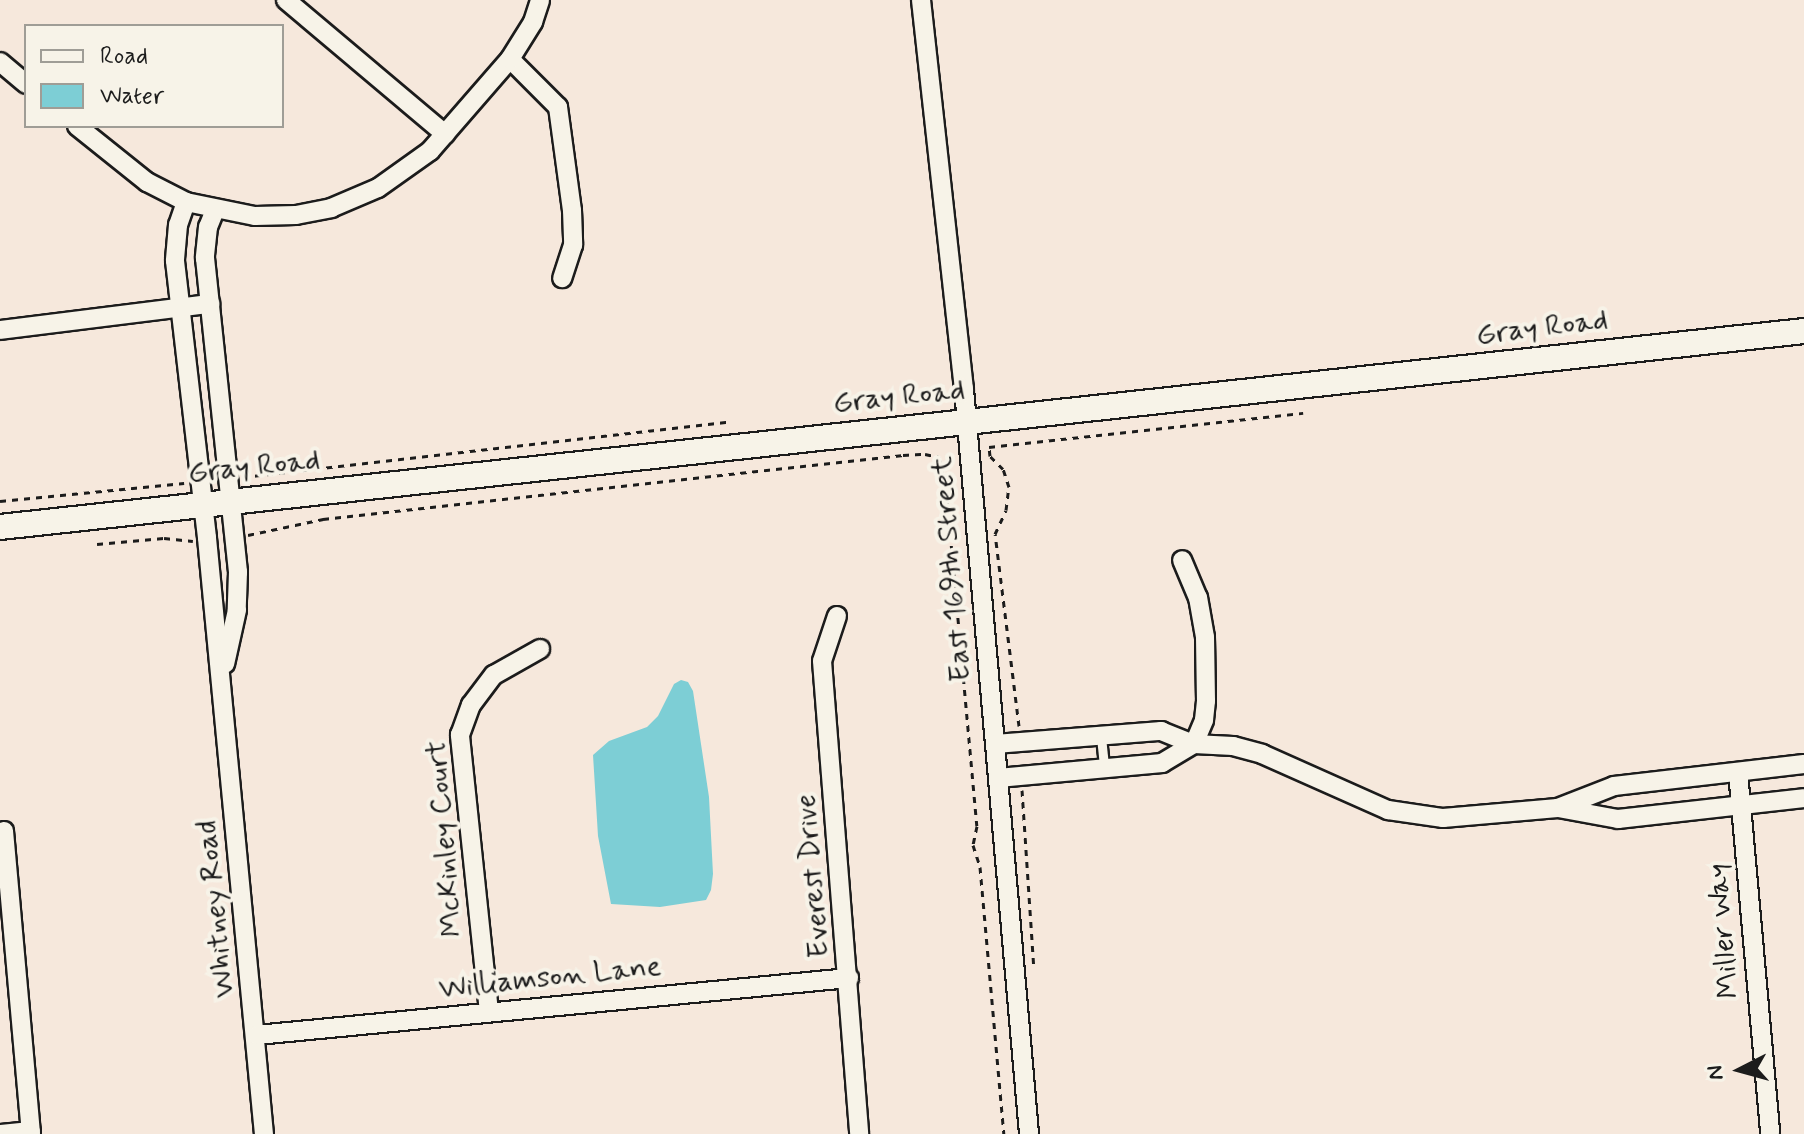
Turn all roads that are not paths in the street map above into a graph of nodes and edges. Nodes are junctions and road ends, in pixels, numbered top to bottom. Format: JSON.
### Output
{"nodes":[{"id":1,"x":286,"y":0,"type":"edge"},
{"id":2,"x":540,"y":0,"type":"edge"},
{"id":3,"x":921,"y":0,"type":"edge"},
{"id":4,"x":510,"y":59,"type":"junction"},
{"id":5,"x":0,"y":62,"type":"edge"},
{"id":6,"x":24,"y":82,"type":"edge"},
{"id":7,"x":80,"y":128,"type":"edge"},
{"id":8,"x":445,"y":134,"type":"junction"},
{"id":9,"x":186,"y":202,"type":"junction"},
{"id":10,"x":215,"y":210,"type":"junction"},
{"id":11,"x":562,"y":278,"type":"dead end"},
{"id":12,"x":210,"y":304,"type":"junction"},
{"id":13,"x":181,"y":308,"type":"junction"},
{"id":14,"x":0,"y":330,"type":"edge"},
{"id":15,"x":1804,"y":331,"type":"edge"},
{"id":16,"x":967,"y":422,"type":"junction"},
{"id":17,"x":231,"y":490,"type":"junction"},
{"id":18,"x":202,"y":493,"type":"junction"},
{"id":19,"x":0,"y":527,"type":"edge"},
{"id":20,"x":1182,"y":560,"type":"dead end"},
{"id":21,"x":837,"y":616,"type":"dead end"},
{"id":22,"x":540,"y":649,"type":"dead end"},
{"id":23,"x":222,"y":679,"type":"junction"},
{"id":24,"x":1101,"y":737,"type":"junction"},
{"id":25,"x":995,"y":744,"type":"junction"},
{"id":26,"x":1194,"y":744,"type":"junction"},
{"id":27,"x":1804,"y":764,"type":"edge"},
{"id":28,"x":1104,"y":768,"type":"junction"},
{"id":29,"x":1738,"y":772,"type":"junction"},
{"id":30,"x":998,"y":778,"type":"junction"},
{"id":31,"x":1804,"y":798,"type":"edge"},
{"id":32,"x":1741,"y":805,"type":"junction"},
{"id":33,"x":1558,"y":808,"type":"junction"},
{"id":34,"x":4,"y":831,"type":"dead end"},
{"id":35,"x":849,"y":978,"type":"junction"},
{"id":36,"x":489,"y":1012,"type":"junction"},
{"id":37,"x":257,"y":1035,"type":"junction"},
{"id":38,"x":31,"y":1133,"type":"edge"},
{"id":39,"x":1,"y":1134,"type":"edge"},
{"id":40,"x":264,"y":1134,"type":"edge"},
{"id":41,"x":859,"y":1134,"type":"edge"},
{"id":42,"x":1029,"y":1134,"type":"edge"},
{"id":43,"x":1770,"y":1134,"type":"edge"}],
"edges":[{"from":1,"to":8,"type":"street"},
{"from":2,"to":4,"type":"street"},
{"from":3,"to":16,"type":"street","name":"East 169th Street"},
{"from":4,"to":8,"type":"street"},
{"from":4,"to":11,"type":"street"},
{"from":5,"to":6,"type":"street"},
{"from":7,"to":9,"type":"street"},
{"from":8,"to":10,"type":"street"},
{"from":9,"to":10,"type":"street"},
{"from":9,"to":13,"type":"street","name":"Whitney Road"},
{"from":10,"to":12,"type":"street","name":"Whitney Road"},
{"from":12,"to":13,"type":"street"},
{"from":12,"to":17,"type":"street","name":"Whitney Road"},
{"from":13,"to":14,"type":"street"},
{"from":13,"to":18,"type":"street","name":"Whitney Road"},
{"from":15,"to":16,"type":"street","name":"Gray Road"},
{"from":16,"to":17,"type":"street","name":"Gray Road"},
{"from":16,"to":25,"type":"street","name":"East 169th Street"},
{"from":17,"to":18,"type":"street","name":"Gray Road"},
{"from":17,"to":23,"type":"street","name":"Whitney Road"},
{"from":18,"to":19,"type":"street","name":"Gray Road"},
{"from":18,"to":23,"type":"street","name":"Whitney Road"},
{"from":20,"to":26,"type":"street"},
{"from":21,"to":35,"type":"street","name":"Everest Drive"},
{"from":22,"to":36,"type":"street","name":"McKinley Court"},
{"from":23,"to":37,"type":"street","name":"Whitney Road"},
{"from":24,"to":25,"type":"street"},
{"from":24,"to":26,"type":"street"},
{"from":24,"to":28,"type":"lane"},
{"from":25,"to":30,"type":"street","name":"East 169th Street"},
{"from":26,"to":28,"type":"street"},
{"from":26,"to":33,"type":"street"},
{"from":27,"to":29,"type":"street"},
{"from":28,"to":30,"type":"street"},
{"from":29,"to":32,"type":"street","name":"Miller Way"},
{"from":29,"to":33,"type":"street"},
{"from":30,"to":42,"type":"street","name":"East 169th Street"},
{"from":31,"to":32,"type":"street"},
{"from":32,"to":33,"type":"street"},
{"from":32,"to":43,"type":"street","name":"Miller Way"},
{"from":34,"to":38,"type":"street"},
{"from":35,"to":36,"type":"street","name":"Williamson Lane"},
{"from":35,"to":41,"type":"street","name":"Everest Drive"},
{"from":36,"to":37,"type":"street","name":"Williamson Lane"},
{"from":37,"to":40,"type":"street","name":"Whitney Road"},
{"from":38,"to":39,"type":"street"}]}
